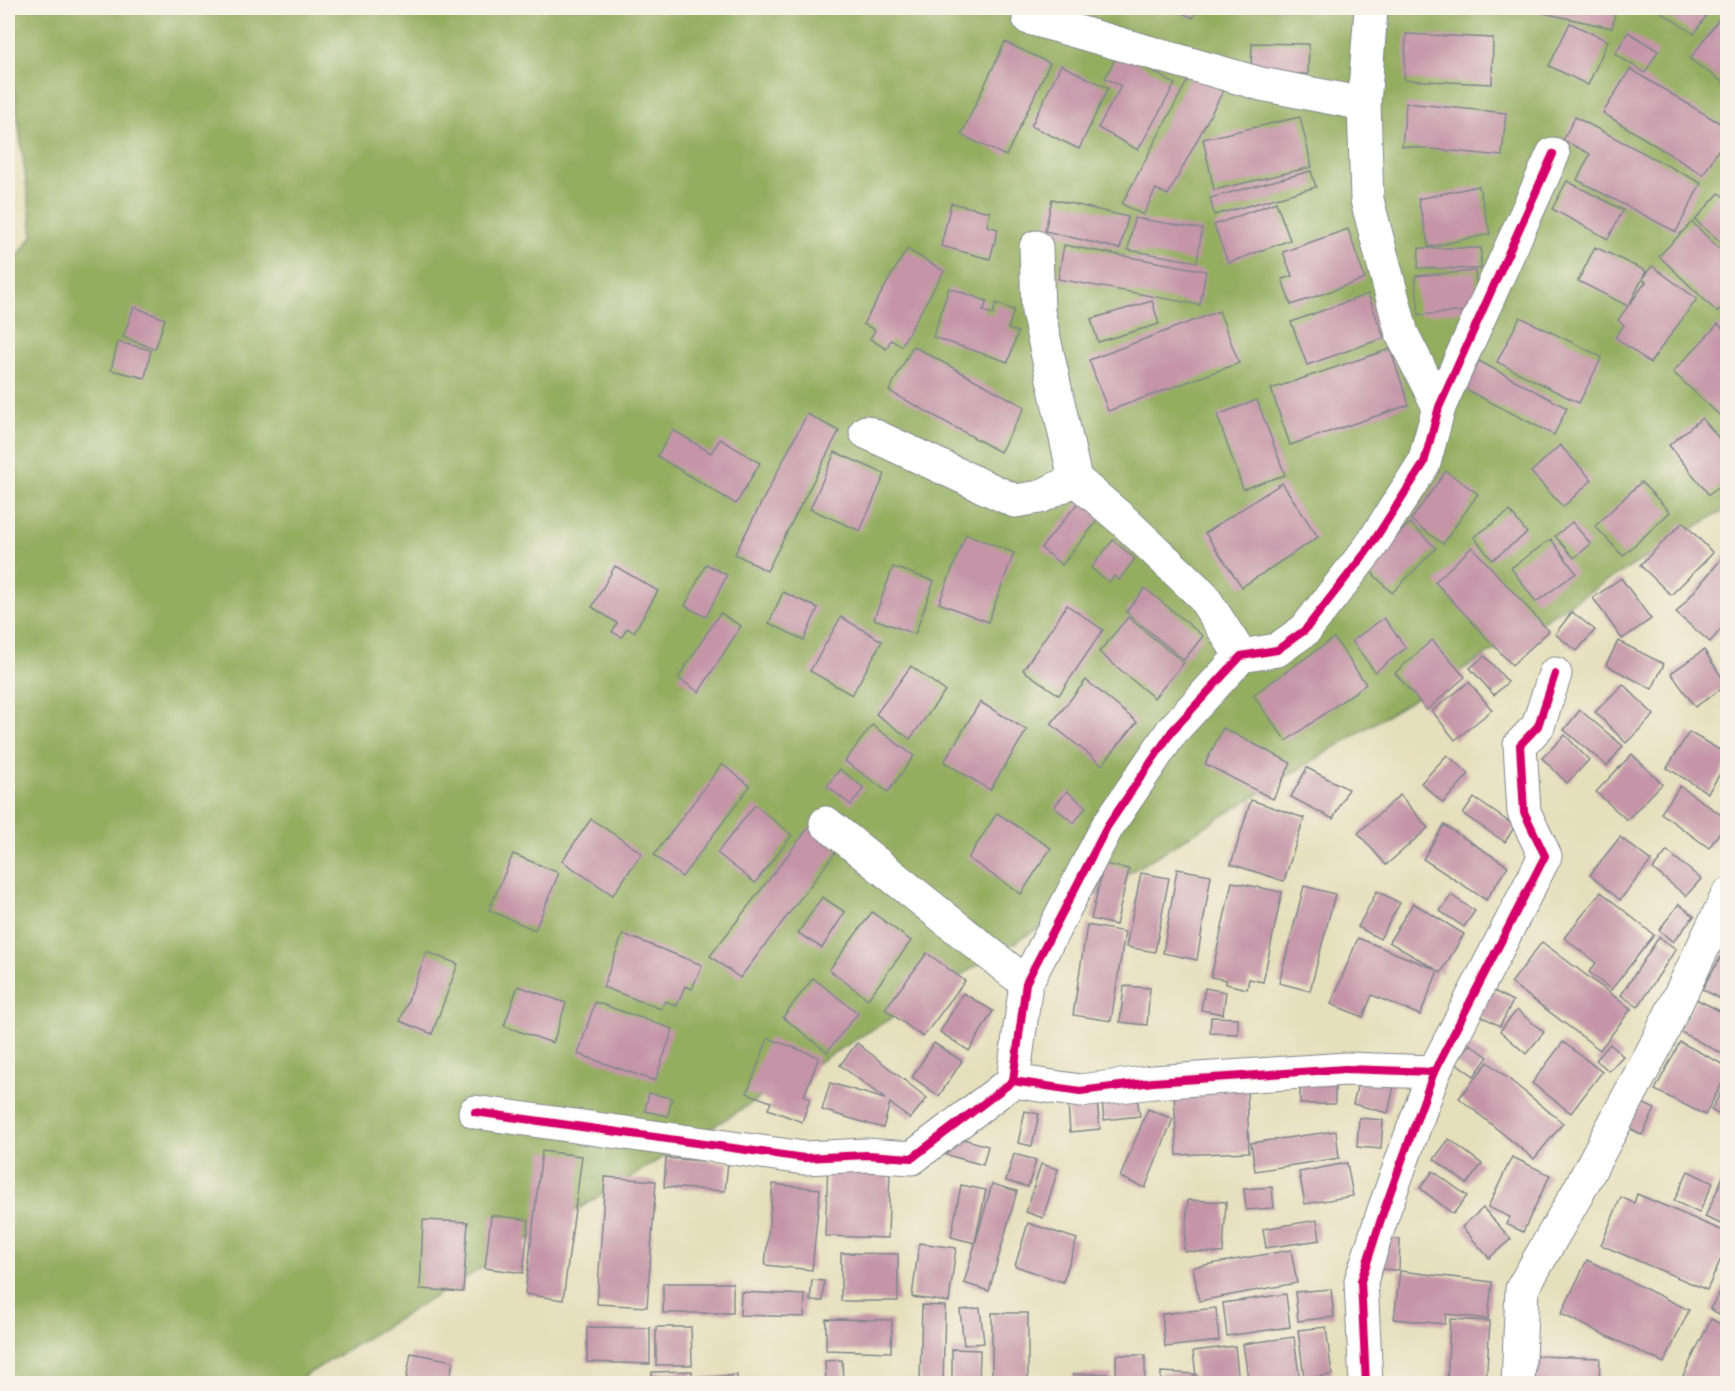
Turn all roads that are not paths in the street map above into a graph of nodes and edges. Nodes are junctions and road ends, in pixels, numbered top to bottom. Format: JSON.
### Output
{"nodes":[{"id":1,"x":1371,"y":8,"type":"edge"},
{"id":2,"x":1029,"y":18,"type":"dead end"},
{"id":3,"x":1364,"y":104,"type":"junction"},
{"id":4,"x":1553,"y":154,"type":"dead end"},
{"id":5,"x":1036,"y":247,"type":"dead end"},
{"id":6,"x":1438,"y":406,"type":"junction"},
{"id":7,"x":866,"y":432,"type":"dead end"},
{"id":8,"x":1075,"y":479,"type":"junction"},
{"id":9,"x":1241,"y":656,"type":"junction"},
{"id":10,"x":1555,"y":674,"type":"dead end"},
{"id":11,"x":826,"y":823,"type":"dead end"},
{"id":12,"x":1728,"y":895,"type":"edge"},
{"id":13,"x":1026,"y":984,"type":"junction"},
{"id":14,"x":1434,"y":1072,"type":"junction"},
{"id":15,"x":1013,"y":1082,"type":"junction"},
{"id":16,"x":475,"y":1112,"type":"dead end"},
{"id":17,"x":1366,"y":1383,"type":"edge"},
{"id":18,"x":1518,"y":1383,"type":"edge"}],
"edges":[{"from":1,"to":3,"type":"street"},
{"from":2,"to":3,"type":"street"},
{"from":3,"to":6,"type":"street"},
{"from":4,"to":6,"type":"street"},
{"from":5,"to":8,"type":"street"},
{"from":6,"to":9,"type":"street"},
{"from":7,"to":8,"type":"street"},
{"from":8,"to":9,"type":"street"},
{"from":9,"to":13,"type":"street"},
{"from":10,"to":14,"type":"street"},
{"from":11,"to":13,"type":"street"},
{"from":12,"to":18,"type":"street"},
{"from":13,"to":15,"type":"street"},
{"from":14,"to":15,"type":"street"},
{"from":14,"to":17,"type":"street"},
{"from":15,"to":16,"type":"street"}]}
